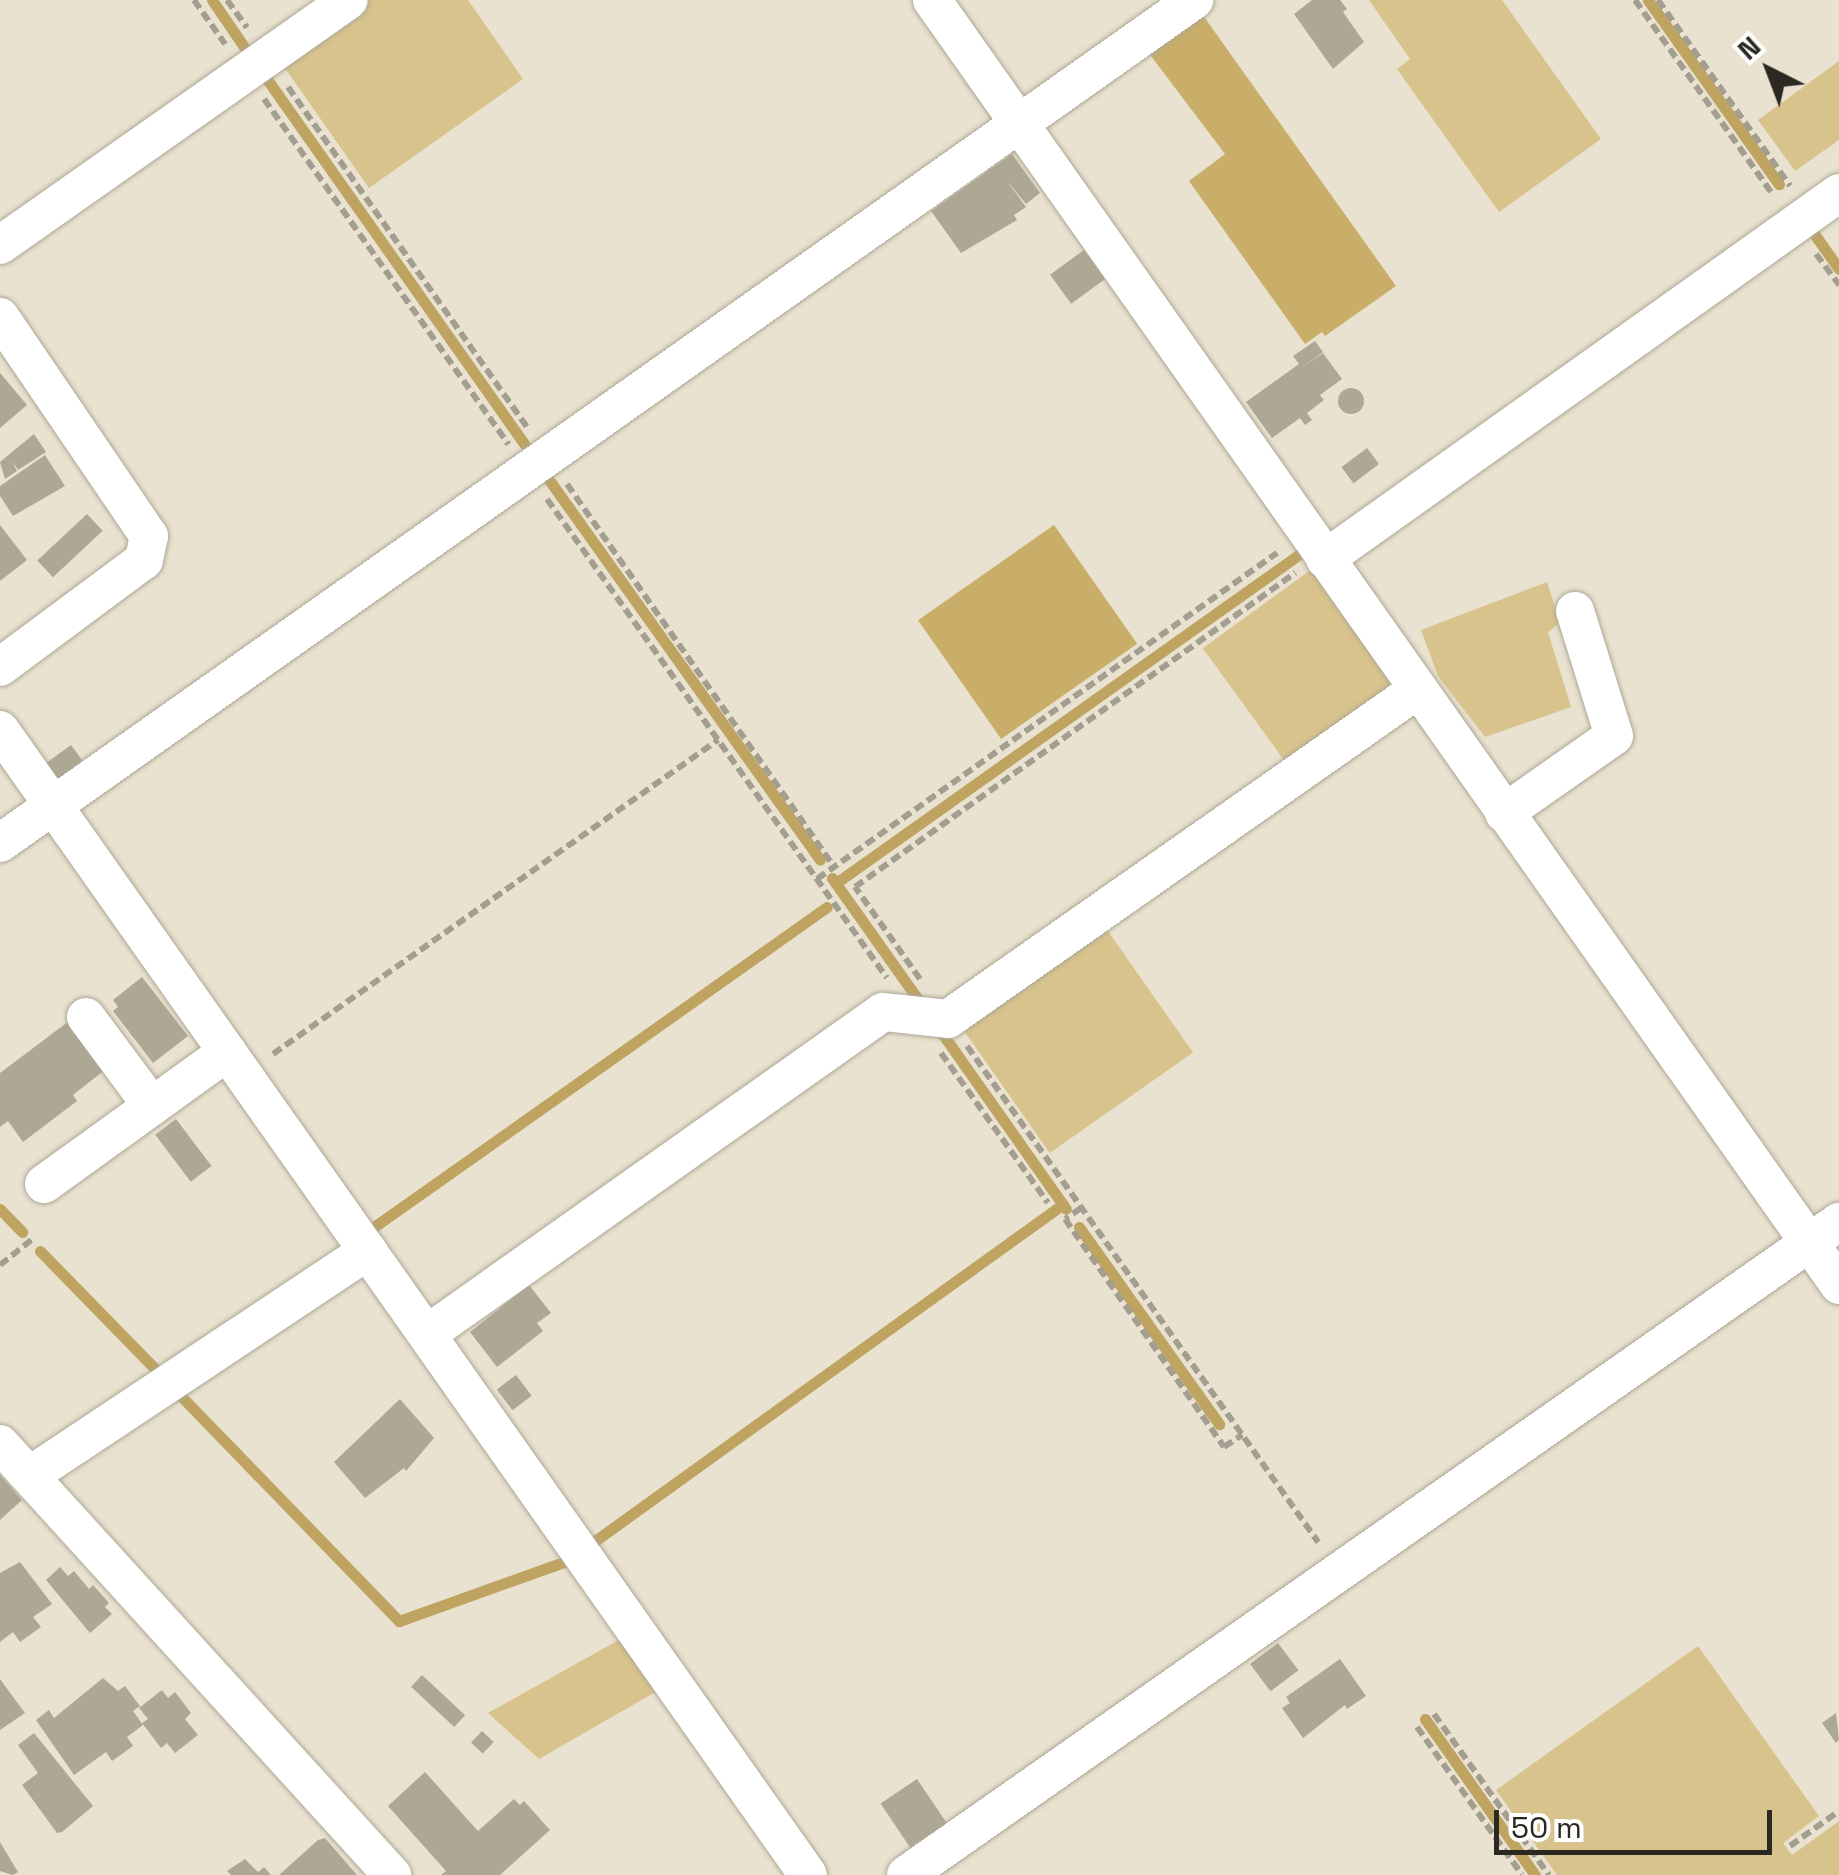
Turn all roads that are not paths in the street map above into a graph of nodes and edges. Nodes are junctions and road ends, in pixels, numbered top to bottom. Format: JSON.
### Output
{"nodes":[{"id":1,"x":349,"y":0,"type":"edge"},
{"id":2,"x":932,"y":0,"type":"edge"},
{"id":3,"x":1194,"y":0,"type":"edge"},
{"id":4,"x":1020,"y":124,"type":"junction"},
{"id":5,"x":1839,"y":193,"type":"edge"},
{"id":6,"x":0,"y":245,"type":"edge"},
{"id":7,"x":0,"y":317,"type":"edge"},
{"id":8,"x":1317,"y":549,"type":"junction"},
{"id":9,"x":1574,"y":611,"type":"dead end"},
{"id":10,"x":0,"y":668,"type":"edge"},
{"id":11,"x":1417,"y":690,"type":"junction"},
{"id":12,"x":0,"y":730,"type":"edge"},
{"id":13,"x":53,"y":806,"type":"junction"},
{"id":14,"x":1504,"y":813,"type":"junction"},
{"id":15,"x":0,"y":843,"type":"edge"},
{"id":16,"x":86,"y":1017,"type":"dead end"},
{"id":17,"x":235,"y":1064,"type":"junction"},
{"id":18,"x":152,"y":1106,"type":"junction"},
{"id":19,"x":44,"y":1184,"type":"dead end"},
{"id":20,"x":1824,"y":1232,"type":"edge"},
{"id":21,"x":368,"y":1251,"type":"junction"},
{"id":22,"x":1839,"y":1285,"type":"edge"},
{"id":23,"x":427,"y":1334,"type":"junction"},
{"id":24,"x":0,"y":1444,"type":"edge"},
{"id":25,"x":29,"y":1476,"type":"junction"},
{"id":26,"x":392,"y":1875,"type":"edge"},
{"id":27,"x":808,"y":1875,"type":"edge"},
{"id":28,"x":906,"y":1875,"type":"edge"}],
"edges":[{"from":1,"to":6,"type":"street"},
{"from":2,"to":4,"type":"street"},
{"from":3,"to":4,"type":"street"},
{"from":4,"to":8,"type":"street"},
{"from":4,"to":13,"type":"street"},
{"from":5,"to":8,"type":"street"},
{"from":7,"to":10,"type":"street"},
{"from":8,"to":11,"type":"street"},
{"from":9,"to":14,"type":"street"},
{"from":11,"to":14,"type":"street"},
{"from":11,"to":23,"type":"street"},
{"from":12,"to":13,"type":"street"},
{"from":13,"to":15,"type":"street"},
{"from":13,"to":17,"type":"street"},
{"from":14,"to":20,"type":"street"},
{"from":16,"to":18,"type":"street"},
{"from":17,"to":18,"type":"street"},
{"from":17,"to":21,"type":"street"},
{"from":18,"to":19,"type":"street"},
{"from":20,"to":22,"type":"street"},
{"from":20,"to":28,"type":"street"},
{"from":21,"to":23,"type":"street"},
{"from":21,"to":25,"type":"street"},
{"from":23,"to":27,"type":"street"},
{"from":24,"to":25,"type":"street"},
{"from":25,"to":26,"type":"street"}]}
